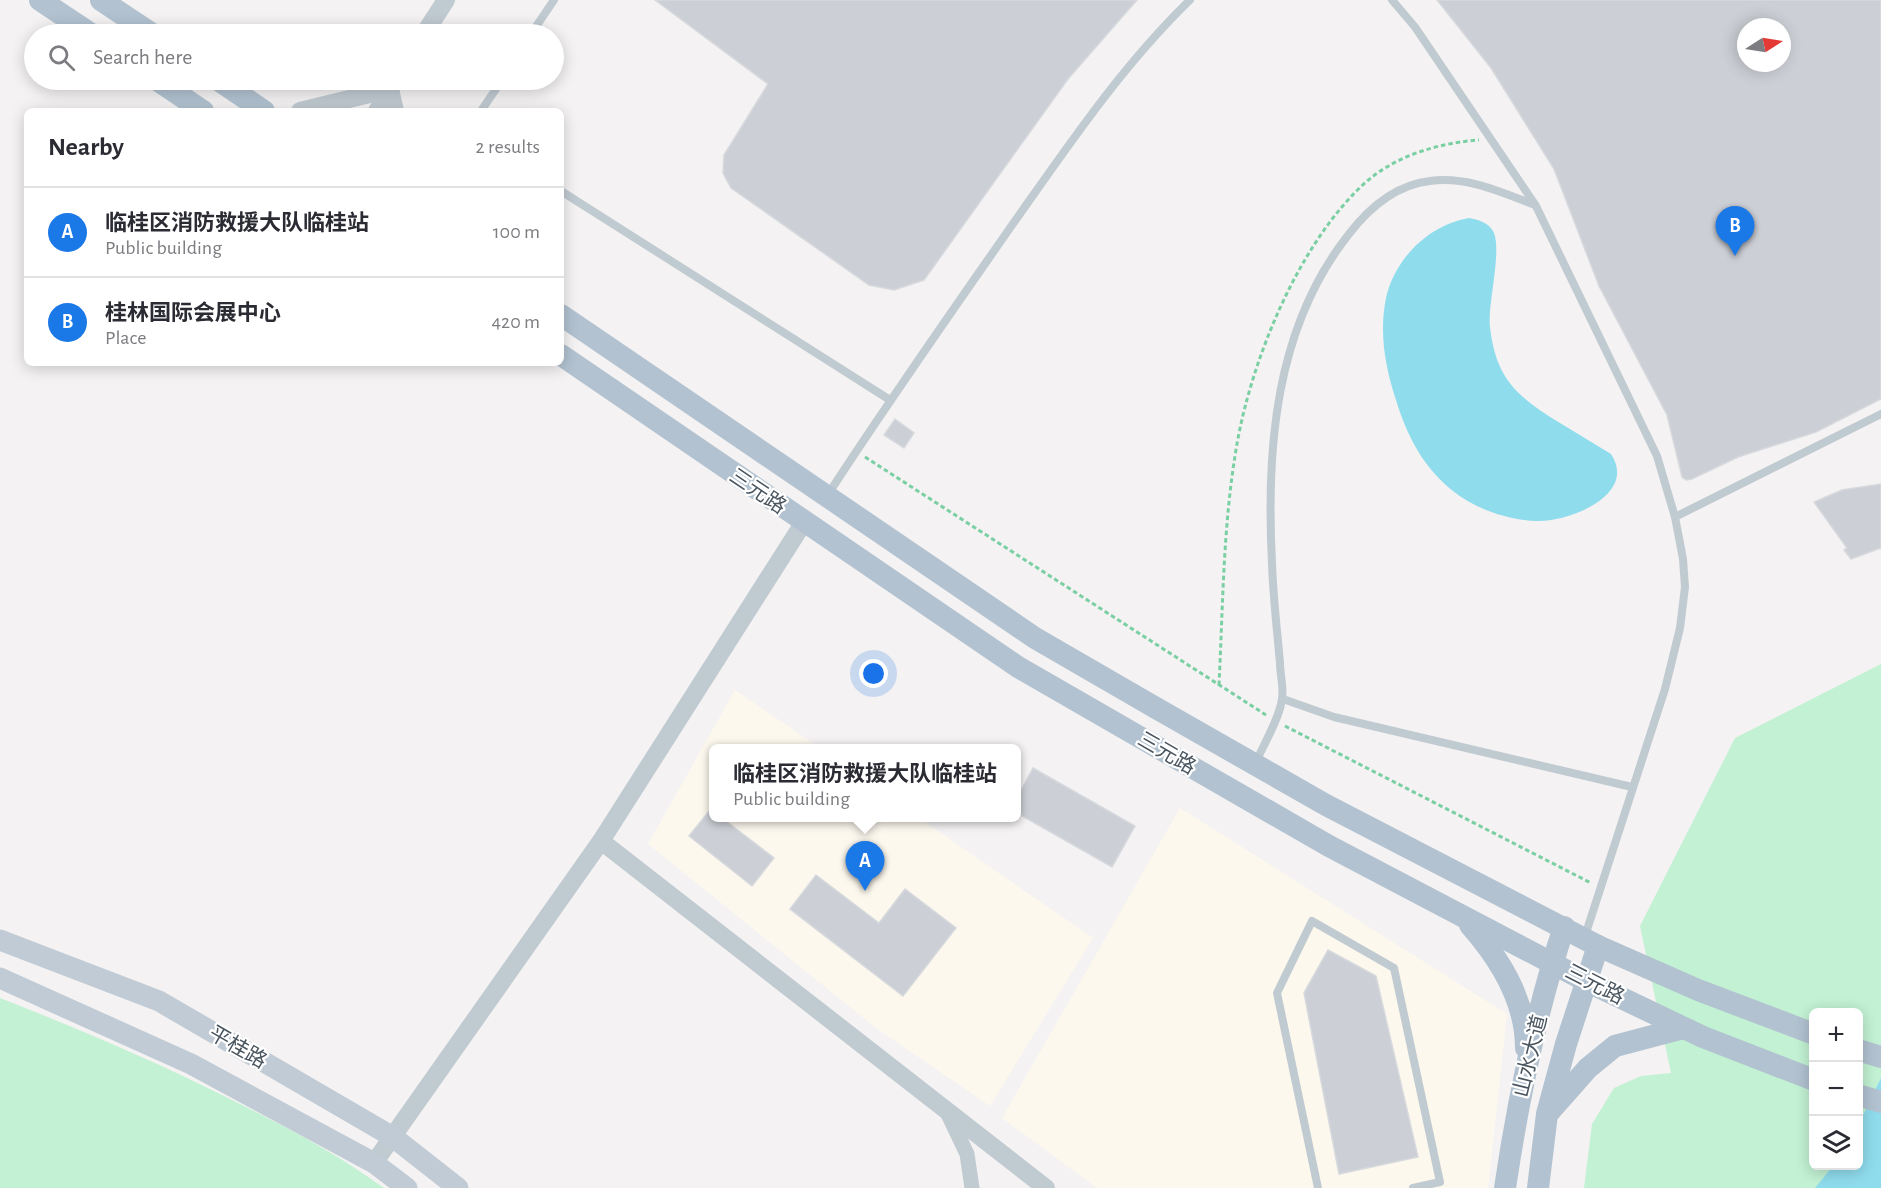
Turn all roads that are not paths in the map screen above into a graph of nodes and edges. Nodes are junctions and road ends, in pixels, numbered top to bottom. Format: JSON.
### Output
{"nodes":[{"id":1,"x":40,"y":0,"type":"edge"},
{"id":2,"x":101,"y":0,"type":"edge"},
{"id":3,"x":446,"y":0,"type":"edge"},
{"id":4,"x":554,"y":0,"type":"edge"},
{"id":5,"x":1190,"y":0,"type":"edge"},
{"id":6,"x":1392,"y":0,"type":"edge"},
{"id":7,"x":76,"y":24,"type":"edge"},
{"id":8,"x":137,"y":24,"type":"edge"},
{"id":9,"x":430,"y":24,"type":"edge"},
{"id":10,"x":538,"y":24,"type":"edge"},
{"id":11,"x":172,"y":90,"type":"edge"},
{"id":12,"x":233,"y":90,"type":"edge"},
{"id":13,"x":372,"y":90,"type":"edge"},
{"id":14,"x":389,"y":90,"type":"edge"},
{"id":15,"x":393,"y":90,"type":"edge"},
{"id":16,"x":495,"y":90,"type":"edge"},
{"id":17,"x":199,"y":108,"type":"edge"},
{"id":18,"x":260,"y":108,"type":"edge"},
{"id":19,"x":310,"y":108,"type":"edge"},
{"id":20,"x":379,"y":108,"type":"edge"},
{"id":21,"x":394,"y":108,"type":"edge"},
{"id":22,"x":483,"y":108,"type":"edge"},
{"id":23,"x":564,"y":193,"type":"edge"},
{"id":24,"x":1536,"y":206,"type":"junction"},
{"id":25,"x":564,"y":317,"type":"edge"},
{"id":26,"x":564,"y":357,"type":"edge"},
{"id":27,"x":890,"y":400,"type":"junction"},
{"id":28,"x":1881,"y":414,"type":"edge"},
{"id":29,"x":827,"y":497,"type":"junction"},
{"id":30,"x":1675,"y":517,"type":"junction"},
{"id":31,"x":804,"y":522,"type":"junction"},
{"id":32,"x":1282,"y":699,"type":"junction"},
{"id":33,"x":1255,"y":764,"type":"junction"},
{"id":34,"x":1632,"y":787,"type":"junction"},
{"id":35,"x":601,"y":841,"type":"junction"},
{"id":36,"x":1461,"y":915,"type":"junction"},
{"id":37,"x":1582,"y":937,"type":"junction"},
{"id":38,"x":0,"y":940,"type":"edge"},
{"id":39,"x":1553,"y":962,"type":"junction"},
{"id":40,"x":0,"y":978,"type":"edge"},
{"id":41,"x":1586,"y":981,"type":"junction"},
{"id":42,"x":1683,"y":1028,"type":"junction"},
{"id":43,"x":1809,"y":1032,"type":"edge"},
{"id":44,"x":1863,"y":1052,"type":"edge"},
{"id":45,"x":1881,"y":1057,"type":"edge"},
{"id":46,"x":1525,"y":1072,"type":"junction"},
{"id":47,"x":1809,"y":1078,"type":"edge"},
{"id":48,"x":1863,"y":1097,"type":"edge"},
{"id":49,"x":1881,"y":1102,"type":"edge"},
{"id":50,"x":947,"y":1111,"type":"junction"},
{"id":51,"x":1547,"y":1114,"type":"junction"},
{"id":52,"x":393,"y":1137,"type":"junction"},
{"id":53,"x":374,"y":1163,"type":"junction"},
{"id":54,"x":407,"y":1188,"type":"edge"},
{"id":55,"x":458,"y":1188,"type":"edge"},
{"id":56,"x":972,"y":1188,"type":"edge"},
{"id":57,"x":1046,"y":1188,"type":"edge"},
{"id":58,"x":1318,"y":1188,"type":"edge"},
{"id":59,"x":1413,"y":1188,"type":"edge"},
{"id":60,"x":1505,"y":1188,"type":"edge"},
{"id":61,"x":1538,"y":1188,"type":"edge"}],
"edges":[{"from":1,"to":7,"type":"main road"},
{"from":2,"to":8,"type":"main road"},
{"from":3,"to":9,"type":"street"},
{"from":4,"to":10,"type":"lane"},
{"from":5,"to":27,"type":"lane"},
{"from":6,"to":24,"type":"lane"},
{"from":11,"to":17,"type":"main road"},
{"from":12,"to":18,"type":"main road"},
{"from":13,"to":19,"type":"street"},
{"from":14,"to":20,"type":"street"},
{"from":15,"to":21,"type":"street"},
{"from":16,"to":22,"type":"lane"},
{"from":23,"to":27,"type":"lane"},
{"from":24,"to":30,"type":"lane"},
{"from":24,"to":32,"type":"lane"},
{"from":25,"to":29,"type":"main road","name":"三元路"},
{"from":26,"to":31,"type":"main road","name":"三元路"},
{"from":27,"to":29,"type":"lane"},
{"from":28,"to":30,"type":"lane"},
{"from":29,"to":33,"type":"main road","name":"三元路"},
{"from":30,"to":34,"type":"lane"},
{"from":31,"to":35,"type":"street"},
{"from":31,"to":36,"type":"main road","name":"三元路"},
{"from":32,"to":33,"type":"lane"},
{"from":32,"to":34,"type":"lane"},
{"from":33,"to":37,"type":"main road","name":"三元路"},
{"from":34,"to":37,"type":"lane"},
{"from":35,"to":50,"type":"street"},
{"from":35,"to":52,"type":"street"},
{"from":36,"to":39,"type":"main road","name":"三元路"},
{"from":36,"to":46,"type":"main road"},
{"from":37,"to":39,"type":"main road","name":"山水大道"},
{"from":37,"to":41,"type":"main road","name":"山水大道"},
{"from":37,"to":43,"type":"main road","name":"三元路"},
{"from":38,"to":52,"type":"main road","name":"平桂路"},
{"from":39,"to":41,"type":"main road","name":"三元路"},
{"from":39,"to":46,"type":"main road","name":"山水大道"},
{"from":40,"to":53,"type":"main road","name":"平桂路"},
{"from":41,"to":42,"type":"main road","name":"三元路"},
{"from":41,"to":51,"type":"main road","name":"山水大道"},
{"from":42,"to":47,"type":"main road","name":"三元路"},
{"from":42,"to":51,"type":"main road"},
{"from":44,"to":45,"type":"main road"},
{"from":46,"to":60,"type":"main road","name":"山水大道"},
{"from":48,"to":49,"type":"main road"},
{"from":50,"to":56,"type":"street"},
{"from":50,"to":57,"type":"street"},
{"from":51,"to":61,"type":"main road","name":"山水大道"},
{"from":52,"to":53,"type":"street"},
{"from":52,"to":55,"type":"main road","name":"平桂路"},
{"from":53,"to":54,"type":"main road","name":"平桂路"},
{"from":58,"to":59,"type":"lane"}]}
